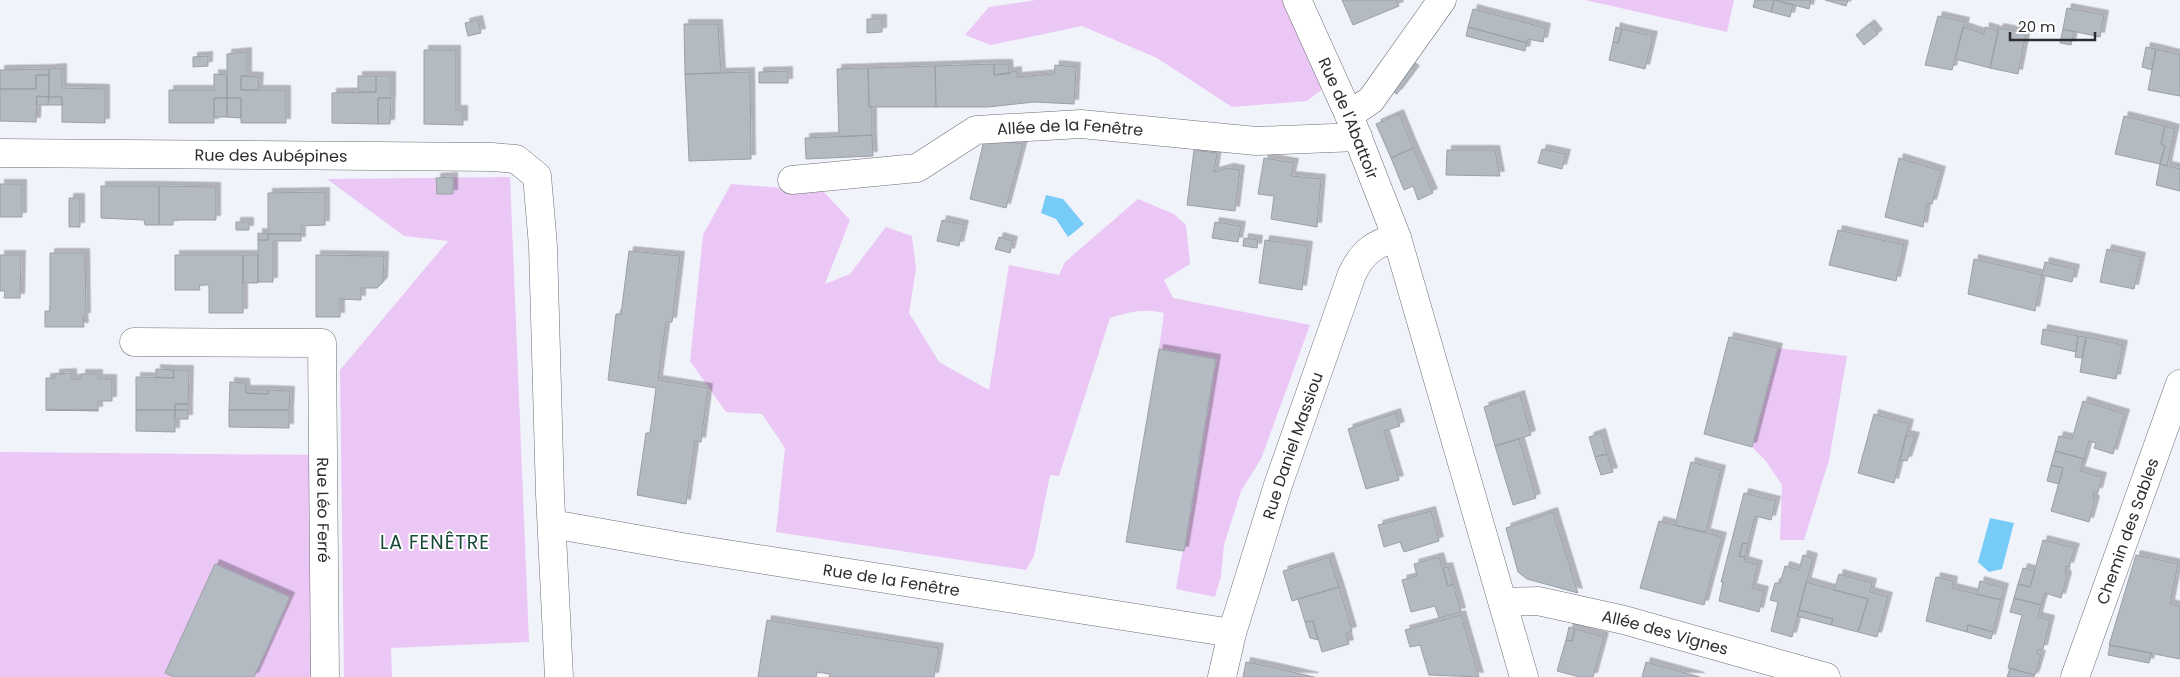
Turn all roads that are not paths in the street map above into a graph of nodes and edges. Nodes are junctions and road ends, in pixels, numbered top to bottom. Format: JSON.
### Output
{"nodes":[{"id":1,"x":1297,"y":0,"type":"edge"},
{"id":2,"x":1442,"y":0,"type":"edge"},
{"id":3,"x":1354,"y":126,"type":"junction"},
{"id":4,"x":0,"y":153,"type":"edge"},
{"id":5,"x":792,"y":180,"type":"dead end"},
{"id":6,"x":1397,"y":238,"type":"junction"},
{"id":7,"x":134,"y":342,"type":"dead end"},
{"id":8,"x":2180,"y":384,"type":"edge"},
{"id":9,"x":552,"y":524,"type":"junction"},
{"id":10,"x":1503,"y":602,"type":"junction"},
{"id":11,"x":1232,"y":633,"type":"junction"},
{"id":12,"x":325,"y":677,"type":"edge"},
{"id":13,"x":559,"y":677,"type":"edge"},
{"id":14,"x":1222,"y":677,"type":"edge"},
{"id":15,"x":1524,"y":677,"type":"edge"},
{"id":16,"x":1826,"y":677,"type":"edge"},
{"id":17,"x":2075,"y":677,"type":"edge"}],
"edges":[{"from":1,"to":3,"type":"street","name":"Rue de l'Abattoir"},
{"from":2,"to":3,"type":"street"},
{"from":3,"to":5,"type":"street","name":"Allée de la Fenêtre"},
{"from":3,"to":6,"type":"street","name":"Rue de l'Abattoir"},
{"from":4,"to":9,"type":"street","name":"Rue des Aubépines"},
{"from":6,"to":10,"type":"street","name":"Rue de l'Abattoir"},
{"from":6,"to":11,"type":"street","name":"Rue Daniel Massiou"},
{"from":7,"to":12,"type":"street","name":"Rue Léo Ferré"},
{"from":8,"to":17,"type":"street","name":"Chemin des Sables"},
{"from":9,"to":11,"type":"street","name":"Rue de la Fenêtre"},
{"from":9,"to":13,"type":"street"},
{"from":10,"to":15,"type":"street","name":"Rue de l'Abattoir"},
{"from":10,"to":16,"type":"street","name":"Allée des Vignes"},
{"from":11,"to":14,"type":"street","name":"Rue Daniel Massiou"}]}
